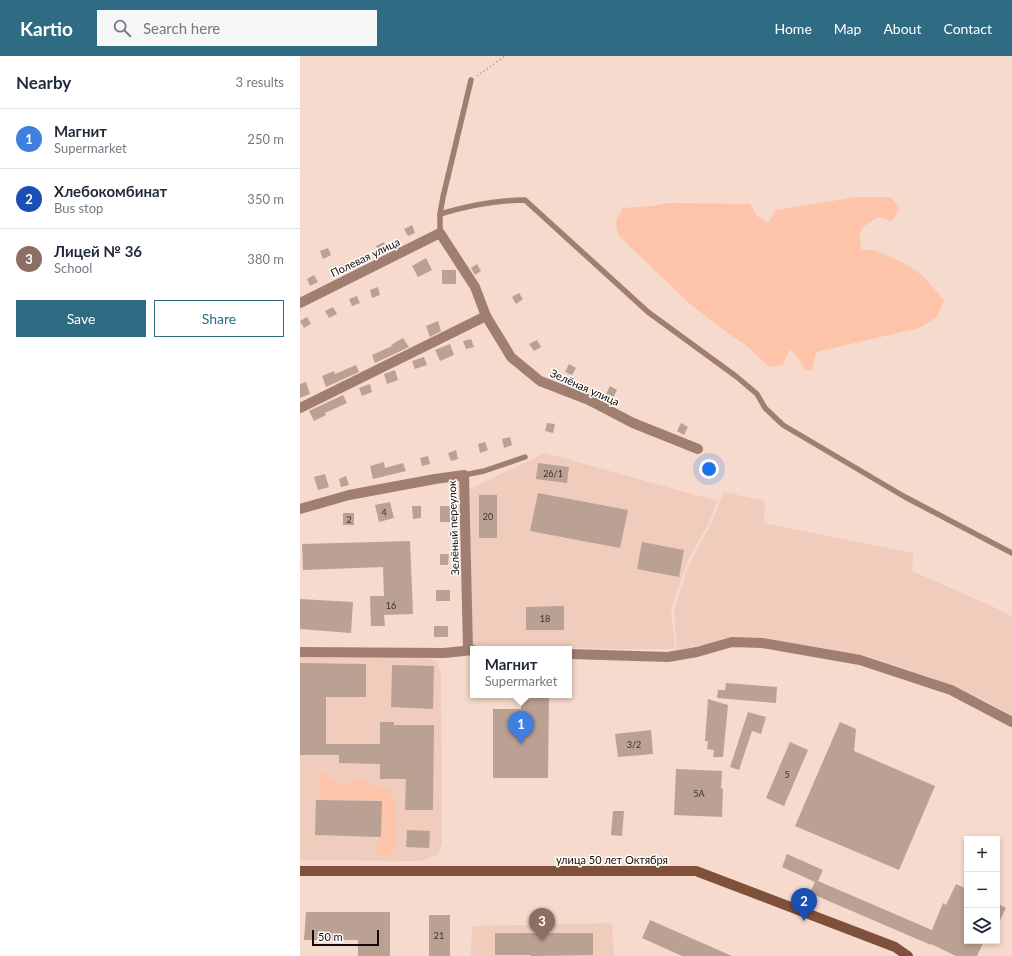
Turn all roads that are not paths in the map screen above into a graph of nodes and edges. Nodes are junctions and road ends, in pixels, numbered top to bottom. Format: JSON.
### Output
{"nodes":[{"id":1,"x":471,"y":80,"type":"road end"},
{"id":2,"x":440,"y":214,"type":"junction"},
{"id":3,"x":440,"y":234,"type":"junction"},
{"id":4,"x":300,"y":303,"type":"edge"},
{"id":5,"x":486,"y":316,"type":"junction"},
{"id":6,"x":300,"y":408,"type":"edge"},
{"id":7,"x":698,"y":449,"type":"dead end"},
{"id":8,"x":525,"y":457,"type":"dead end"},
{"id":9,"x":464,"y":475,"type":"junction"},
{"id":10,"x":300,"y":510,"type":"edge"},
{"id":11,"x":1012,"y":553,"type":"edge"},
{"id":12,"x":470,"y":650,"type":"edge"},
{"id":13,"x":300,"y":652,"type":"edge"},
{"id":14,"x":572,"y":654,"type":"edge"},
{"id":15,"x":1012,"y":722,"type":"edge"},
{"id":16,"x":300,"y":871,"type":"edge"},
{"id":17,"x":908,"y":956,"type":"edge"}],
"edges":[{"from":1,"to":2,"type":"lane"},
{"from":2,"to":3,"type":"lane"},
{"from":2,"to":11,"type":"lane"},
{"from":3,"to":4,"type":"street","name":"Полевая улица"},
{"from":3,"to":5,"type":"street","name":"Зелёная улица"},
{"from":5,"to":6,"type":"street"},
{"from":5,"to":7,"type":"street","name":"Зелёная улица"},
{"from":8,"to":9,"type":"lane"},
{"from":9,"to":10,"type":"street","name":"Зелёный переулок"},
{"from":9,"to":12,"type":"street","name":"Зелёный переулок"},
{"from":12,"to":13,"type":"street"},
{"from":14,"to":15,"type":"street"},
{"from":16,"to":17,"type":"street","name":"улица 50 лет Октября"}]}
